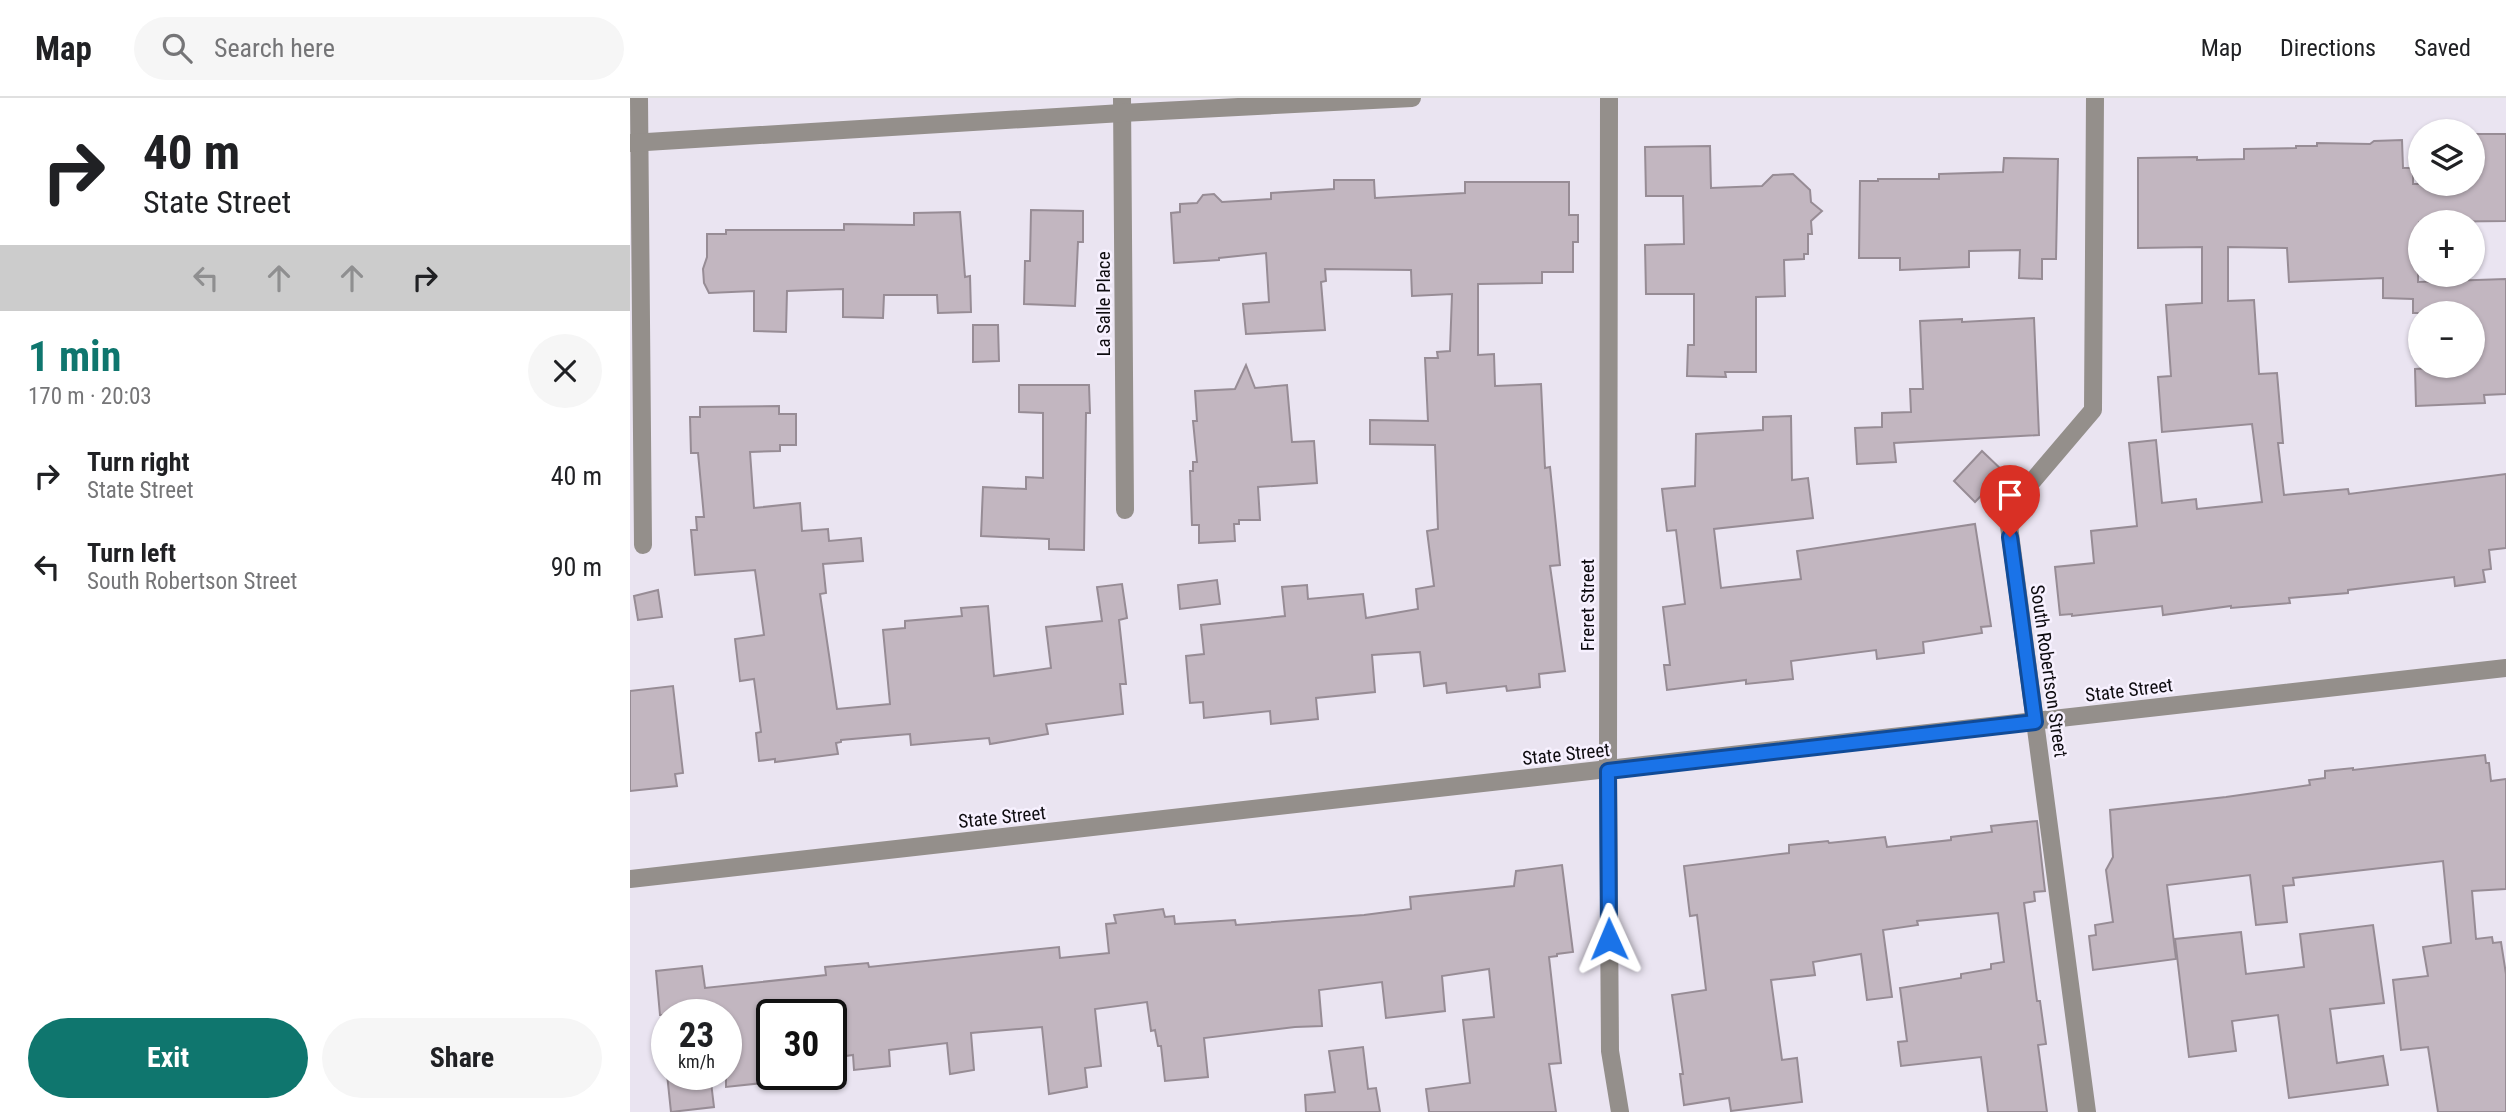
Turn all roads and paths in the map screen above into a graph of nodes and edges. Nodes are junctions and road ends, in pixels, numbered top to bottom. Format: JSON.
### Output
{"nodes":[{"id":1,"x":639,"y":98,"type":"edge"},
{"id":2,"x":1412,"y":98,"type":"edge"},
{"id":3,"x":1609,"y":98,"type":"edge"},
{"id":4,"x":2095,"y":98,"type":"edge"},
{"id":5,"x":1122,"y":105,"type":"edge"},
{"id":6,"x":634,"y":143,"type":"edge"},
{"id":7,"x":1125,"y":510,"type":"dead end"},
{"id":8,"x":643,"y":545,"type":"dead end"},
{"id":9,"x":2506,"y":668,"type":"edge"},
{"id":10,"x":2035,"y":722,"type":"junction"},
{"id":11,"x":1608,"y":771,"type":"junction"},
{"id":12,"x":630,"y":879,"type":"edge"},
{"id":13,"x":1620,"y":1112,"type":"edge"},
{"id":14,"x":2087,"y":1112,"type":"edge"}],
"edges":[{"from":1,"to":6,"type":"street"},
{"from":2,"to":5,"type":"street"},
{"from":3,"to":11,"type":"street","name":"Freret Street"},
{"from":4,"to":10,"type":"street","name":"South Robertson Street"},
{"from":5,"to":6,"type":"street"},
{"from":5,"to":7,"type":"street","name":"La Salle Place"},
{"from":6,"to":8,"type":"street"},
{"from":9,"to":10,"type":"street","name":"State Street"},
{"from":10,"to":11,"type":"street","name":"State Street"},
{"from":10,"to":14,"type":"street","name":"South Robertson Street"},
{"from":11,"to":12,"type":"street","name":"State Street"},
{"from":11,"to":13,"type":"street","name":"Freret Street"}]}
